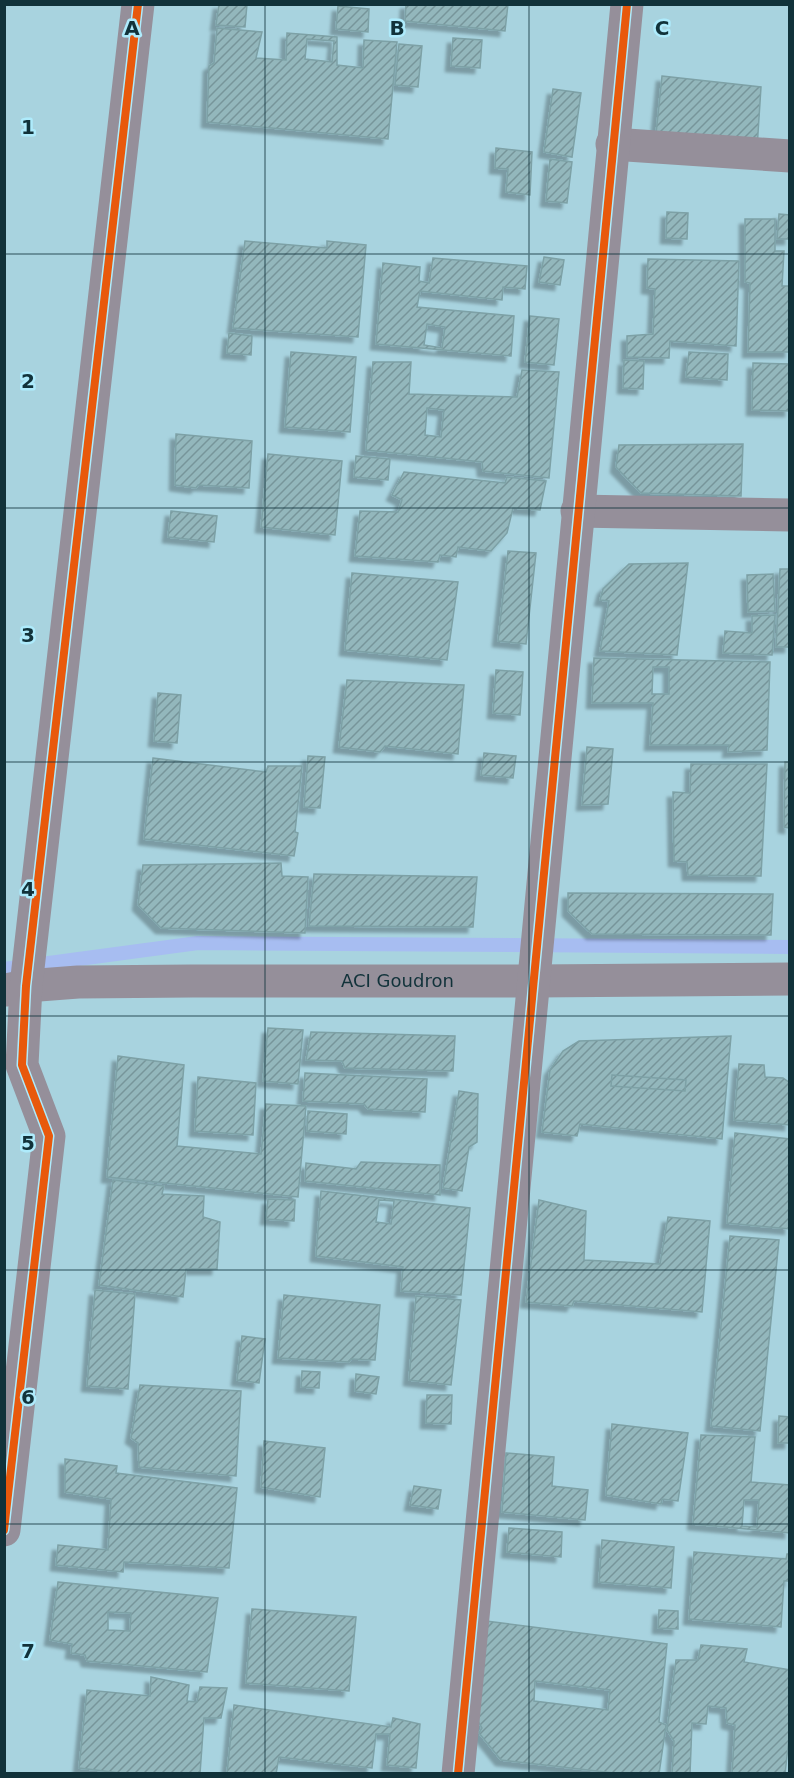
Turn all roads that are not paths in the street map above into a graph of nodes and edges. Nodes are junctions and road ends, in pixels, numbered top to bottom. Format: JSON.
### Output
{"nodes":[{"id":1,"x":138,"y":4,"type":"edge"},
{"id":2,"x":627,"y":4,"type":"edge"},
{"id":3,"x":612,"y":144,"type":"junction"},
{"id":4,"x":789,"y":156,"type":"edge"},
{"id":5,"x":577,"y":511,"type":"junction"},
{"id":6,"x":789,"y":515,"type":"edge"},
{"id":7,"x":789,"y":979,"type":"edge"},
{"id":8,"x":533,"y":981,"type":"junction"},
{"id":9,"x":15,"y":988,"type":"edge"},
{"id":10,"x":13,"y":1075,"type":"edge"},
{"id":11,"x":4,"y":1530,"type":"edge"},
{"id":12,"x":458,"y":1773,"type":"edge"}],
"edges":[{"from":1,"to":9,"type":"street"},
{"from":2,"to":3,"type":"street"},
{"from":3,"to":4,"type":"street"},
{"from":3,"to":5,"type":"street"},
{"from":5,"to":6,"type":"street"},
{"from":5,"to":8,"type":"street"},
{"from":7,"to":8,"type":"street","name":"ACI Goudron"},
{"from":8,"to":9,"type":"street","name":"ACI Goudron"},
{"from":8,"to":12,"type":"street"},
{"from":9,"to":10,"type":"street"},
{"from":10,"to":11,"type":"street"}]}
